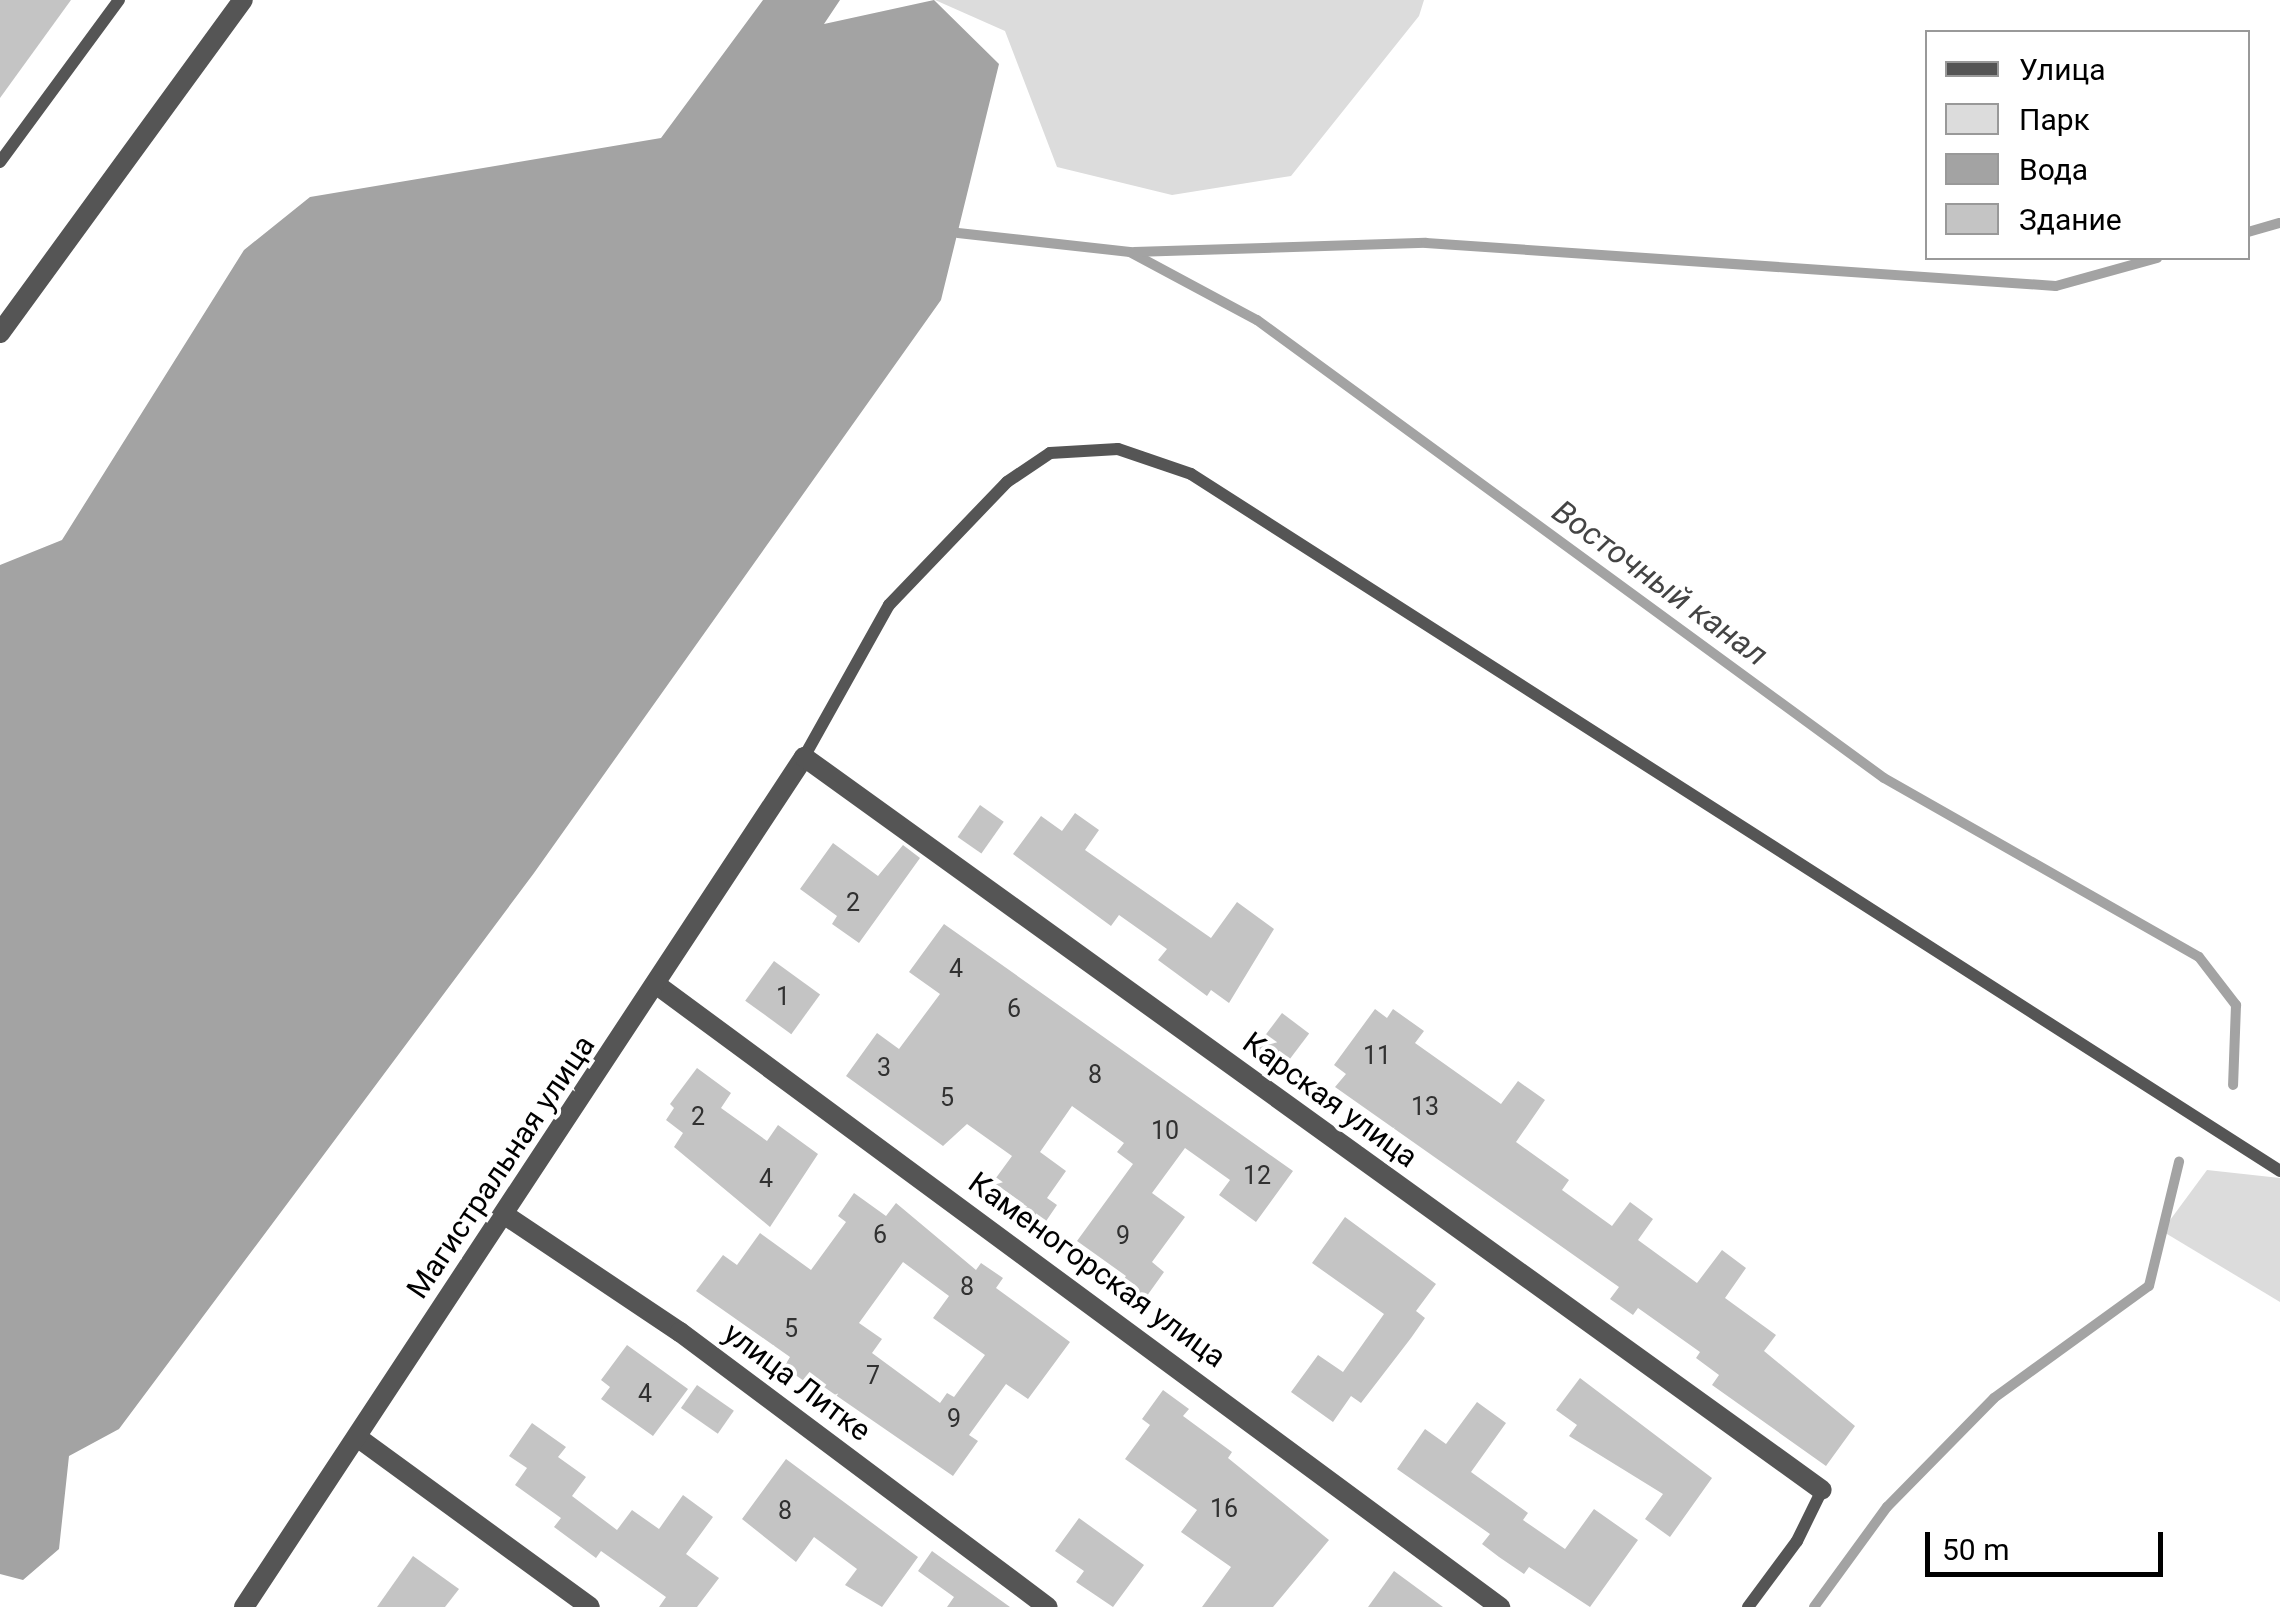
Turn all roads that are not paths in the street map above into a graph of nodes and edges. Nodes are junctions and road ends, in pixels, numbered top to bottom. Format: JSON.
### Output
{"nodes":[{"id":1,"x":119,"y":0,"type":"edge"},
{"id":2,"x":243,"y":0,"type":"edge"},
{"id":3,"x":0,"y":162,"type":"edge"},
{"id":4,"x":0,"y":333,"type":"edge"},
{"id":5,"x":804,"y":758,"type":"junction"},
{"id":6,"x":657,"y":986,"type":"junction"},
{"id":7,"x":2280,"y":1171,"type":"edge"},
{"id":8,"x":505,"y":1215,"type":"junction"},
{"id":9,"x":357,"y":1437,"type":"junction"},
{"id":10,"x":1822,"y":1490,"type":"joint"},
{"id":11,"x":244,"y":1607,"type":"edge"},
{"id":12,"x":590,"y":1607,"type":"edge"},
{"id":13,"x":1047,"y":1607,"type":"edge"},
{"id":14,"x":1500,"y":1607,"type":"edge"},
{"id":15,"x":1748,"y":1607,"type":"edge"}],
"edges":[{"from":1,"to":3,"type":"lane"},
{"from":2,"to":4,"type":"street"},
{"from":5,"to":6,"type":"street","name":"Магистральная улица"},
{"from":5,"to":7,"type":"lane"},
{"from":5,"to":10,"type":"street","name":"Карская улица"},
{"from":6,"to":8,"type":"street","name":"Магистральная улица"},
{"from":6,"to":14,"type":"street","name":"Каменогорская улица"},
{"from":8,"to":9,"type":"street","name":"Магистральная улица"},
{"from":8,"to":13,"type":"street","name":"улица Литке"},
{"from":9,"to":11,"type":"street","name":"Магистральная улица"},
{"from":9,"to":12,"type":"street"},
{"from":10,"to":15,"type":"lane"}]}
